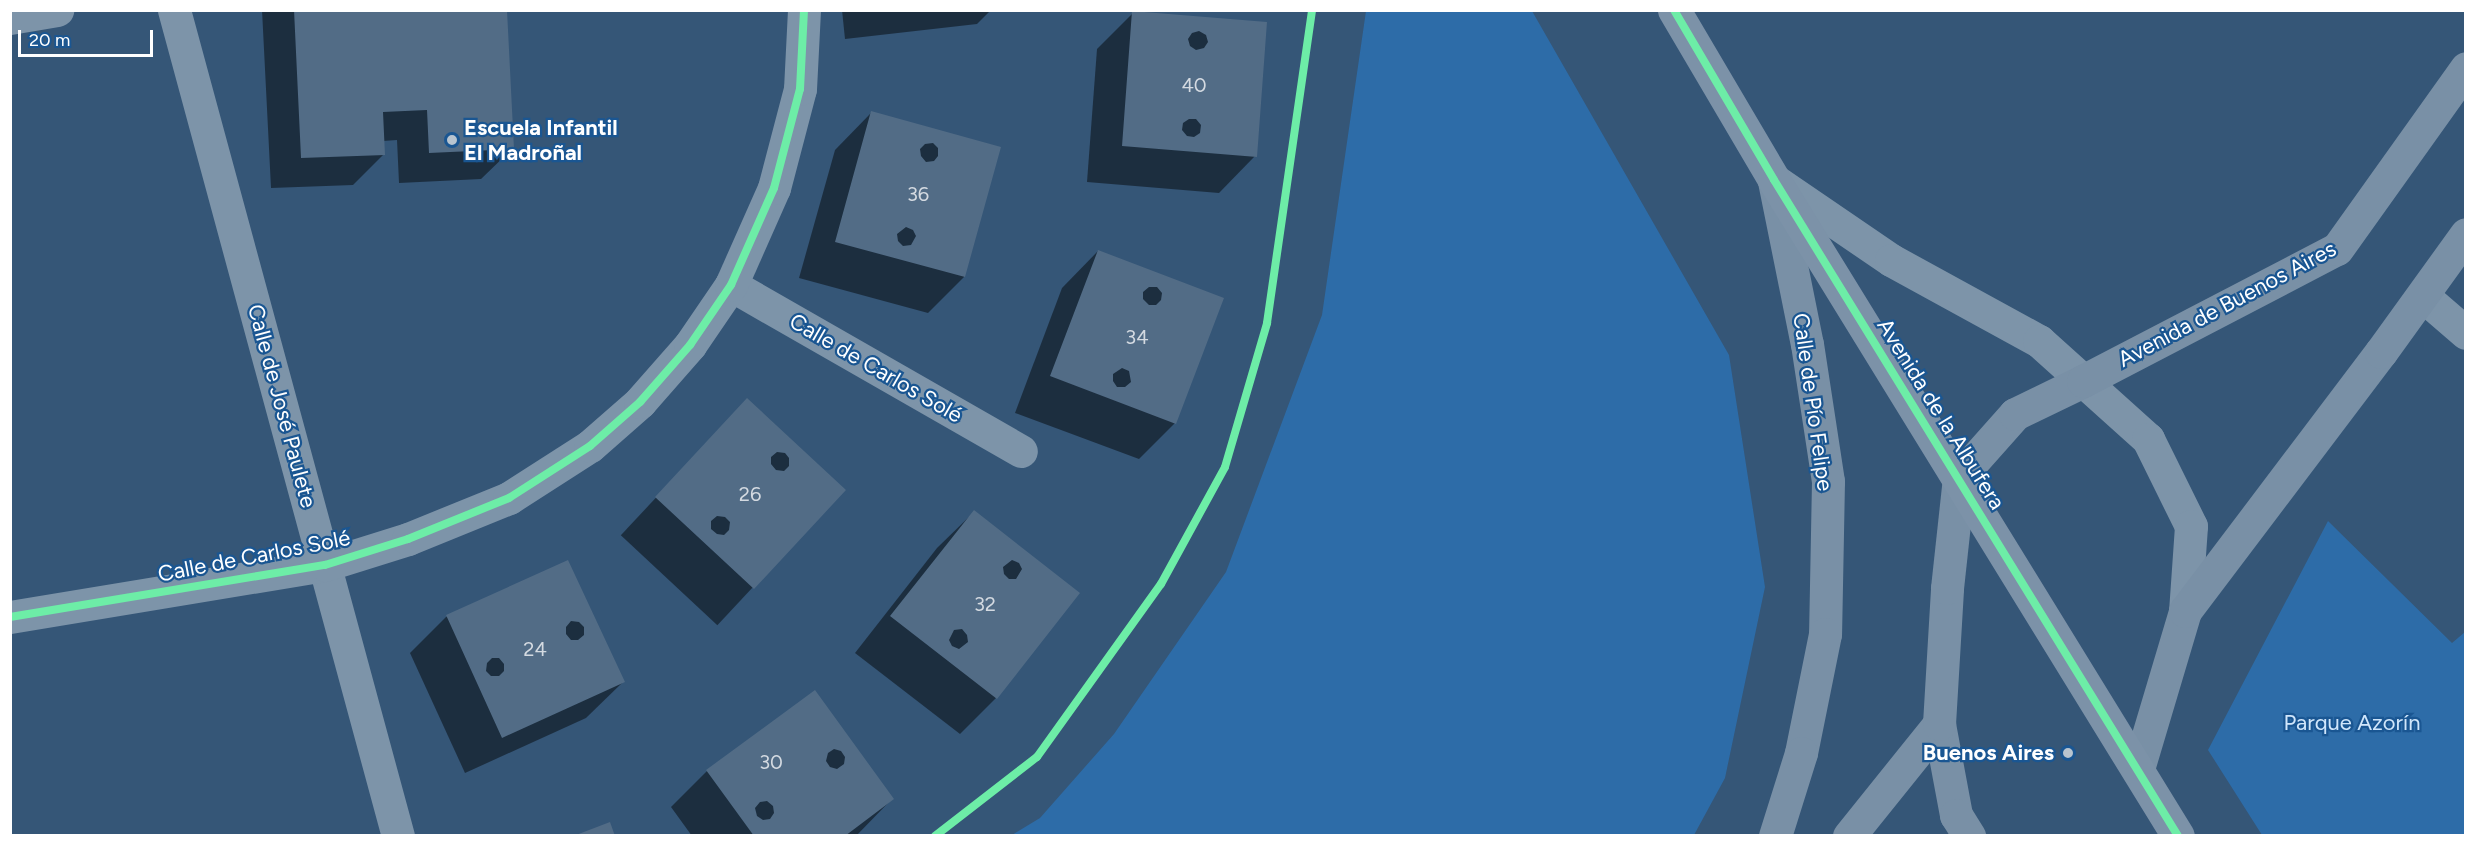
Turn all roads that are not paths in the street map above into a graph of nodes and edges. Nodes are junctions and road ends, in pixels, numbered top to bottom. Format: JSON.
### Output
{"nodes":[{"id":1,"x":57,"y":10,"type":"edge"},
{"id":2,"x":174,"y":10,"type":"edge"},
{"id":3,"x":804,"y":10,"type":"edge"},
{"id":4,"x":1674,"y":10,"type":"edge"},
{"id":5,"x":10,"y":18,"type":"edge"},
{"id":6,"x":2466,"y":68,"type":"edge"},
{"id":7,"x":1774,"y":180,"type":"junction"},
{"id":8,"x":2466,"y":234,"type":"edge"},
{"id":9,"x":731,"y":285,"type":"junction"},
{"id":10,"x":2423,"y":296,"type":"junction"},
{"id":11,"x":2466,"y":333,"type":"edge"},
{"id":12,"x":2083,"y":381,"type":"junction"},
{"id":13,"x":1021,"y":451,"type":"dead end"},
{"id":14,"x":1959,"y":477,"type":"junction"},
{"id":15,"x":325,"y":565,"type":"junction"},
{"id":16,"x":2185,"y":611,"type":"junction"},
{"id":17,"x":10,"y":618,"type":"edge"},
{"id":18,"x":1939,"y":724,"type":"junction"},
{"id":19,"x":2138,"y":769,"type":"junction"},
{"id":20,"x":398,"y":836,"type":"edge"},
{"id":21,"x":1775,"y":836,"type":"edge"},
{"id":22,"x":1849,"y":836,"type":"edge"},
{"id":23,"x":1969,"y":836,"type":"edge"},
{"id":24,"x":2178,"y":836,"type":"edge"}],
"edges":[{"from":1,"to":5,"type":"street"},
{"from":2,"to":15,"type":"street","name":"Calle de José Paulete"},
{"from":3,"to":9,"type":"street","name":"Calle de Carlos Solé"},
{"from":4,"to":7,"type":"main road","name":"Avenida de la Albufera"},
{"from":6,"to":12,"type":"main road","name":"Avenida de Buenos Aires"},
{"from":7,"to":12,"type":"street"},
{"from":7,"to":14,"type":"main road","name":"Avenida de la Albufera"},
{"from":7,"to":21,"type":"main road","name":"Calle de Pío Felipe"},
{"from":8,"to":10,"type":"main road"},
{"from":9,"to":13,"type":"street","name":"Calle de Carlos Solé"},
{"from":9,"to":15,"type":"street","name":"Calle de Carlos Solé"},
{"from":10,"to":11,"type":"street"},
{"from":10,"to":16,"type":"main road"},
{"from":12,"to":14,"type":"main road","name":"Avenida de Buenos Aires"},
{"from":12,"to":16,"type":"street"},
{"from":14,"to":18,"type":"main road"},
{"from":14,"to":19,"type":"main road","name":"Avenida de la Albufera"},
{"from":15,"to":17,"type":"street","name":"Calle de Carlos Solé"},
{"from":15,"to":20,"type":"street","name":"Calle de José Paulete"},
{"from":16,"to":19,"type":"main road"},
{"from":18,"to":22,"type":"main road"},
{"from":18,"to":23,"type":"main road"},
{"from":19,"to":24,"type":"main road","name":"Avenida de la Albufera"}]}
